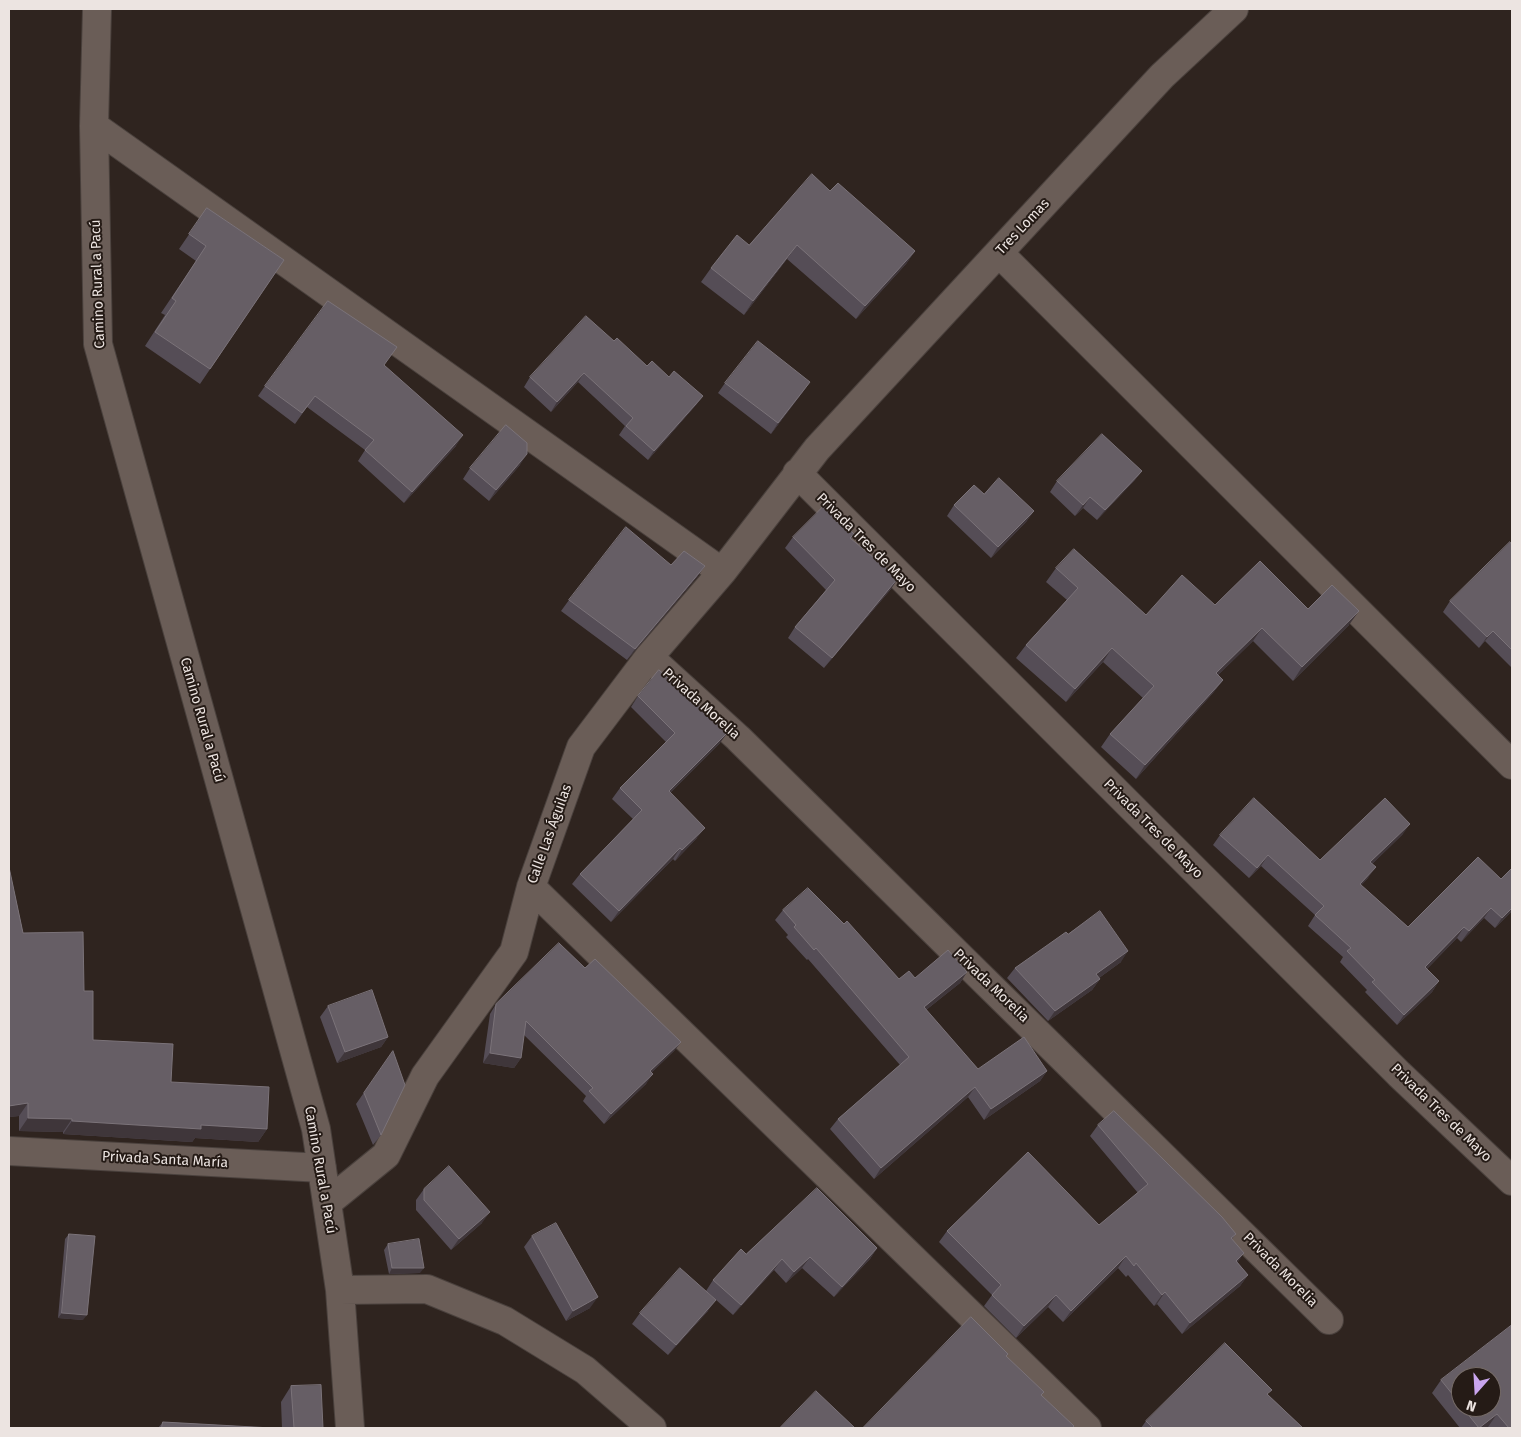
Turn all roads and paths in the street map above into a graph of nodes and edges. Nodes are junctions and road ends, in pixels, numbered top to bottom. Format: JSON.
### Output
{"nodes":[{"id":1,"x":97,"y":9,"type":"edge"},
{"id":2,"x":1234,"y":9,"type":"edge"},
{"id":3,"x":94,"y":126,"type":"junction"},
{"id":4,"x":999,"y":253,"type":"junction"},
{"id":5,"x":797,"y":473,"type":"junction"},
{"id":6,"x":722,"y":572,"type":"junction"},
{"id":7,"x":649,"y":656,"type":"junction"},
{"id":8,"x":1512,"y":765,"type":"edge"},
{"id":9,"x":531,"y":887,"type":"junction"},
{"id":10,"x":9,"y":1151,"type":"edge"},
{"id":11,"x":322,"y":1168,"type":"junction"},
{"id":12,"x":1512,"y":1181,"type":"edge"},
{"id":13,"x":327,"y":1203,"type":"junction"},
{"id":14,"x":340,"y":1290,"type":"junction"},
{"id":15,"x":1329,"y":1320,"type":"dead end"},
{"id":16,"x":1082,"y":1427,"type":"edge"},
{"id":17,"x":350,"y":1428,"type":"edge"},
{"id":18,"x":652,"y":1428,"type":"edge"}],
"edges":[{"from":1,"to":3,"type":"street","name":"Camino Rural a Pacú"},
{"from":2,"to":4,"type":"street","name":"Tres Lomas"},
{"from":3,"to":6,"type":"street"},
{"from":3,"to":11,"type":"street","name":"Camino Rural a Pacú"},
{"from":4,"to":5,"type":"street","name":"Tres Lomas"},
{"from":4,"to":8,"type":"street"},
{"from":5,"to":6,"type":"street","name":"Calle Las Águilas"},
{"from":5,"to":12,"type":"street","name":"Privada Tres de Mayo"},
{"from":6,"to":7,"type":"street","name":"Calle Las Águilas"},
{"from":7,"to":9,"type":"street","name":"Calle Las Águilas"},
{"from":7,"to":15,"type":"street","name":"Privada Morelia"},
{"from":9,"to":13,"type":"street","name":"Calle Las Águilas"},
{"from":9,"to":16,"type":"street"},
{"from":10,"to":11,"type":"street","name":"Privada Santa María"},
{"from":11,"to":13,"type":"street","name":"Camino Rural a Pacú"},
{"from":13,"to":14,"type":"street","name":"Camino Rural a Pacú"},
{"from":14,"to":17,"type":"street","name":"Camino Rural a Pacú"},
{"from":14,"to":18,"type":"street"}]}
